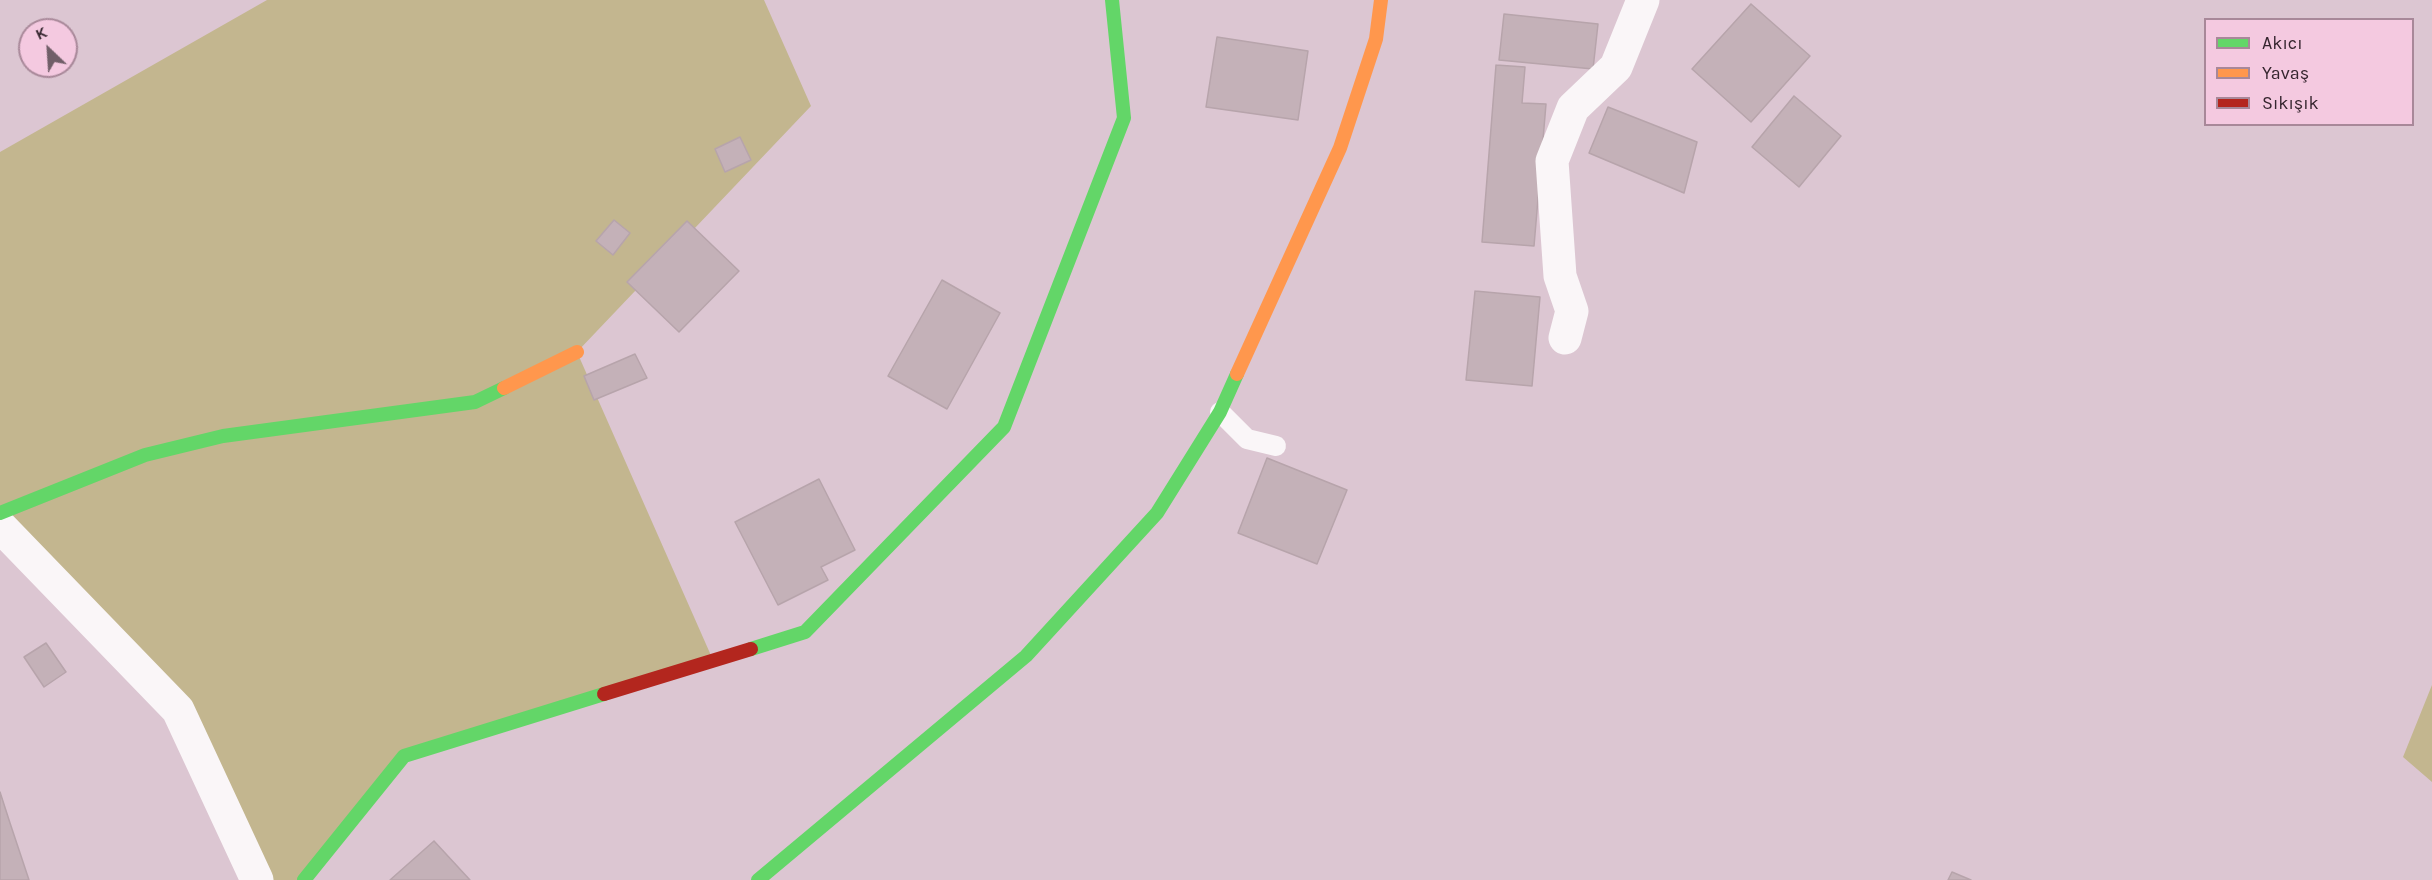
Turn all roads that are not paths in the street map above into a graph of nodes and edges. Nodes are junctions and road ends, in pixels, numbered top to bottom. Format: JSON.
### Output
{"nodes":[{"id":1,"x":1112,"y":0,"type":"edge"},
{"id":2,"x":1381,"y":0,"type":"edge"},
{"id":3,"x":1643,"y":0,"type":"edge"},
{"id":4,"x":1565,"y":338,"type":"dead end"},
{"id":5,"x":577,"y":352,"type":"dead end"},
{"id":6,"x":1220,"y":412,"type":"junction"},
{"id":7,"x":1276,"y":446,"type":"dead end"},
{"id":8,"x":0,"y":513,"type":"edge"},
{"id":9,"x":0,"y":526,"type":"edge"},
{"id":10,"x":257,"y":880,"type":"edge"},
{"id":11,"x":304,"y":880,"type":"edge"},
{"id":12,"x":758,"y":880,"type":"edge"}],
"edges":[{"from":1,"to":11,"type":"street"},
{"from":2,"to":6,"type":"street"},
{"from":3,"to":4,"type":"street"},
{"from":5,"to":8,"type":"street"},
{"from":6,"to":7,"type":"lane"},
{"from":6,"to":12,"type":"street"},
{"from":9,"to":10,"type":"street"}]}
